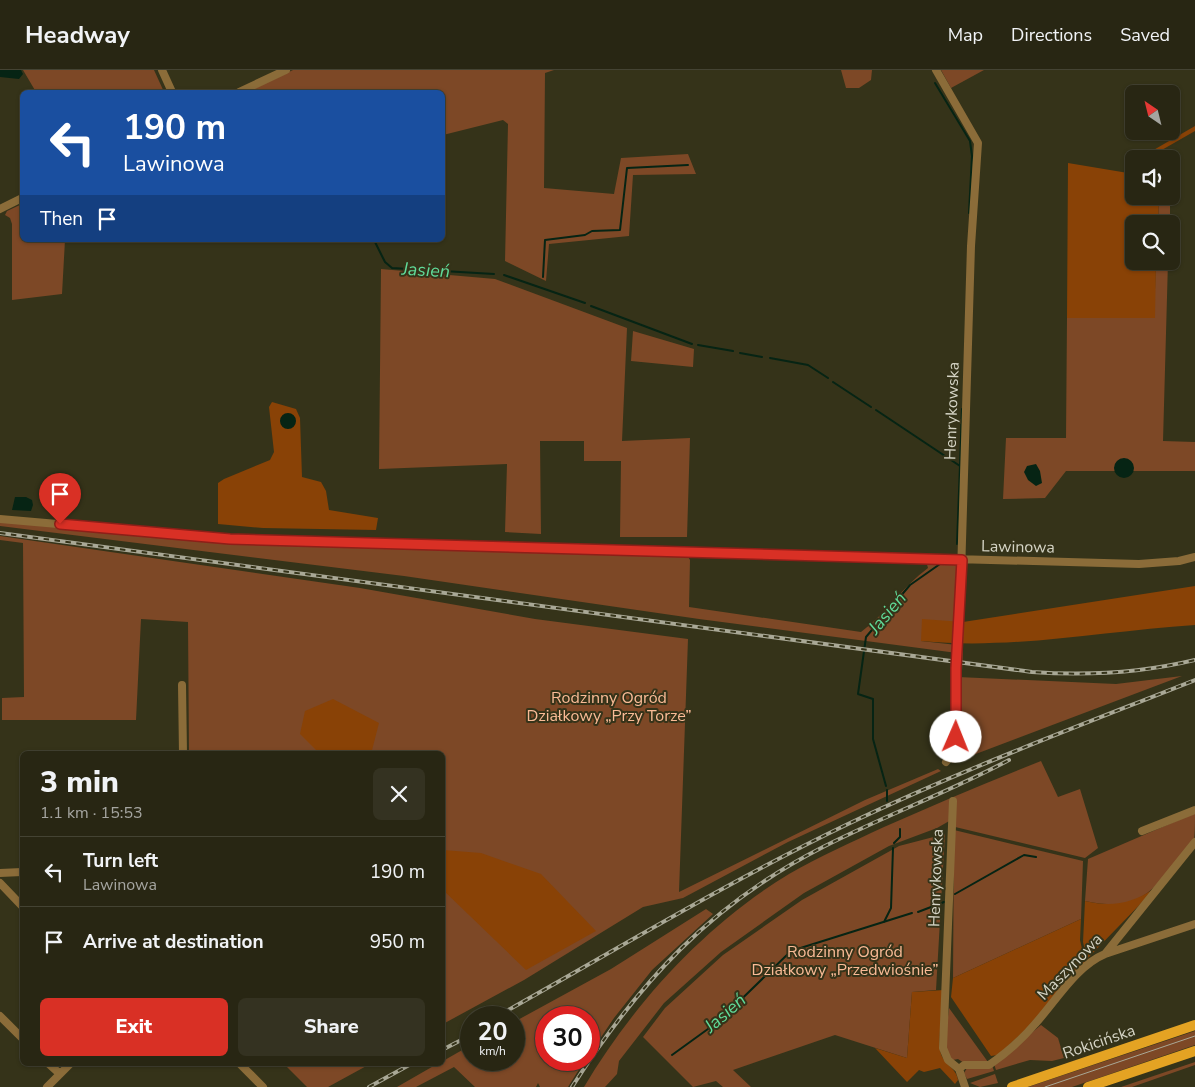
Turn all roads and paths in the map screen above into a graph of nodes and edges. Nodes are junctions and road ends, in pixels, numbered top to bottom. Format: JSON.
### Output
{"nodes":[{"id":1,"x":162,"y":70,"type":"edge"},
{"id":2,"x":286,"y":70,"type":"edge"},
{"id":3,"x":936,"y":70,"type":"edge"},
{"id":4,"x":171,"y":90,"type":"edge"},
{"id":5,"x":243,"y":90,"type":"edge"},
{"id":6,"x":20,"y":199,"type":"edge"},
{"id":7,"x":0,"y":209,"type":"edge"},
{"id":8,"x":0,"y":519,"type":"edge"},
{"id":9,"x":1195,"y":557,"type":"edge"},
{"id":10,"x":962,"y":560,"type":"junction"},
{"id":11,"x":182,"y":685,"type":"dead end"},
{"id":12,"x":183,"y":751,"type":"edge"},
{"id":13,"x":946,"y":762,"type":"dead end"},
{"id":14,"x":953,"y":801,"type":"dead end"},
{"id":15,"x":1195,"y":810,"type":"edge"},
{"id":16,"x":1142,"y":831,"type":"dead end"},
{"id":17,"x":1195,"y":842,"type":"edge"},
{"id":18,"x":20,"y":872,"type":"edge"},
{"id":19,"x":0,"y":873,"type":"edge"},
{"id":20,"x":0,"y":883,"type":"edge"},
{"id":21,"x":20,"y":904,"type":"edge"},
{"id":22,"x":1195,"y":924,"type":"edge"},
{"id":23,"x":1105,"y":954,"type":"junction"},
{"id":24,"x":0,"y":1016,"type":"edge"},
{"id":25,"x":1195,"y":1026,"type":"edge"},
{"id":26,"x":20,"y":1036,"type":"edge"},
{"id":27,"x":1195,"y":1051,"type":"edge"},
{"id":28,"x":51,"y":1066,"type":"edge"},
{"id":29,"x":68,"y":1066,"type":"edge"},
{"id":30,"x":242,"y":1066,"type":"edge"},
{"id":31,"x":959,"y":1069,"type":"junction"},
{"id":32,"x":60,"y":1074,"type":"junction"},
{"id":33,"x":47,"y":1087,"type":"edge"},
{"id":34,"x":263,"y":1087,"type":"edge"},
{"id":35,"x":965,"y":1087,"type":"edge"},
{"id":36,"x":1012,"y":1087,"type":"edge"},
{"id":37,"x":1088,"y":1087,"type":"edge"}],
"edges":[{"from":1,"to":4,"type":"street"},
{"from":2,"to":5,"type":"street"},
{"from":3,"to":10,"type":"street","name":"Henrykowska"},
{"from":6,"to":7,"type":"street"},
{"from":8,"to":10,"type":"street","name":"Lawinowa"},
{"from":9,"to":10,"type":"street","name":"Lawinowa"},
{"from":10,"to":13,"type":"street","name":"Henrykowska"},
{"from":11,"to":12,"type":"street"},
{"from":14,"to":31,"type":"street","name":"Henrykowska"},
{"from":15,"to":16,"type":"street"},
{"from":17,"to":23,"type":"street","name":"Maszynowa"},
{"from":18,"to":19,"type":"street"},
{"from":20,"to":21,"type":"street"},
{"from":22,"to":23,"type":"street"},
{"from":23,"to":31,"type":"street","name":"Maszynowa"},
{"from":24,"to":26,"type":"street"},
{"from":25,"to":36,"type":"main road","name":"Rokicińska"},
{"from":27,"to":37,"type":"main road"},
{"from":28,"to":32,"type":"street"},
{"from":29,"to":32,"type":"street"},
{"from":30,"to":34,"type":"street"},
{"from":31,"to":35,"type":"street"},
{"from":32,"to":33,"type":"street"}]}
